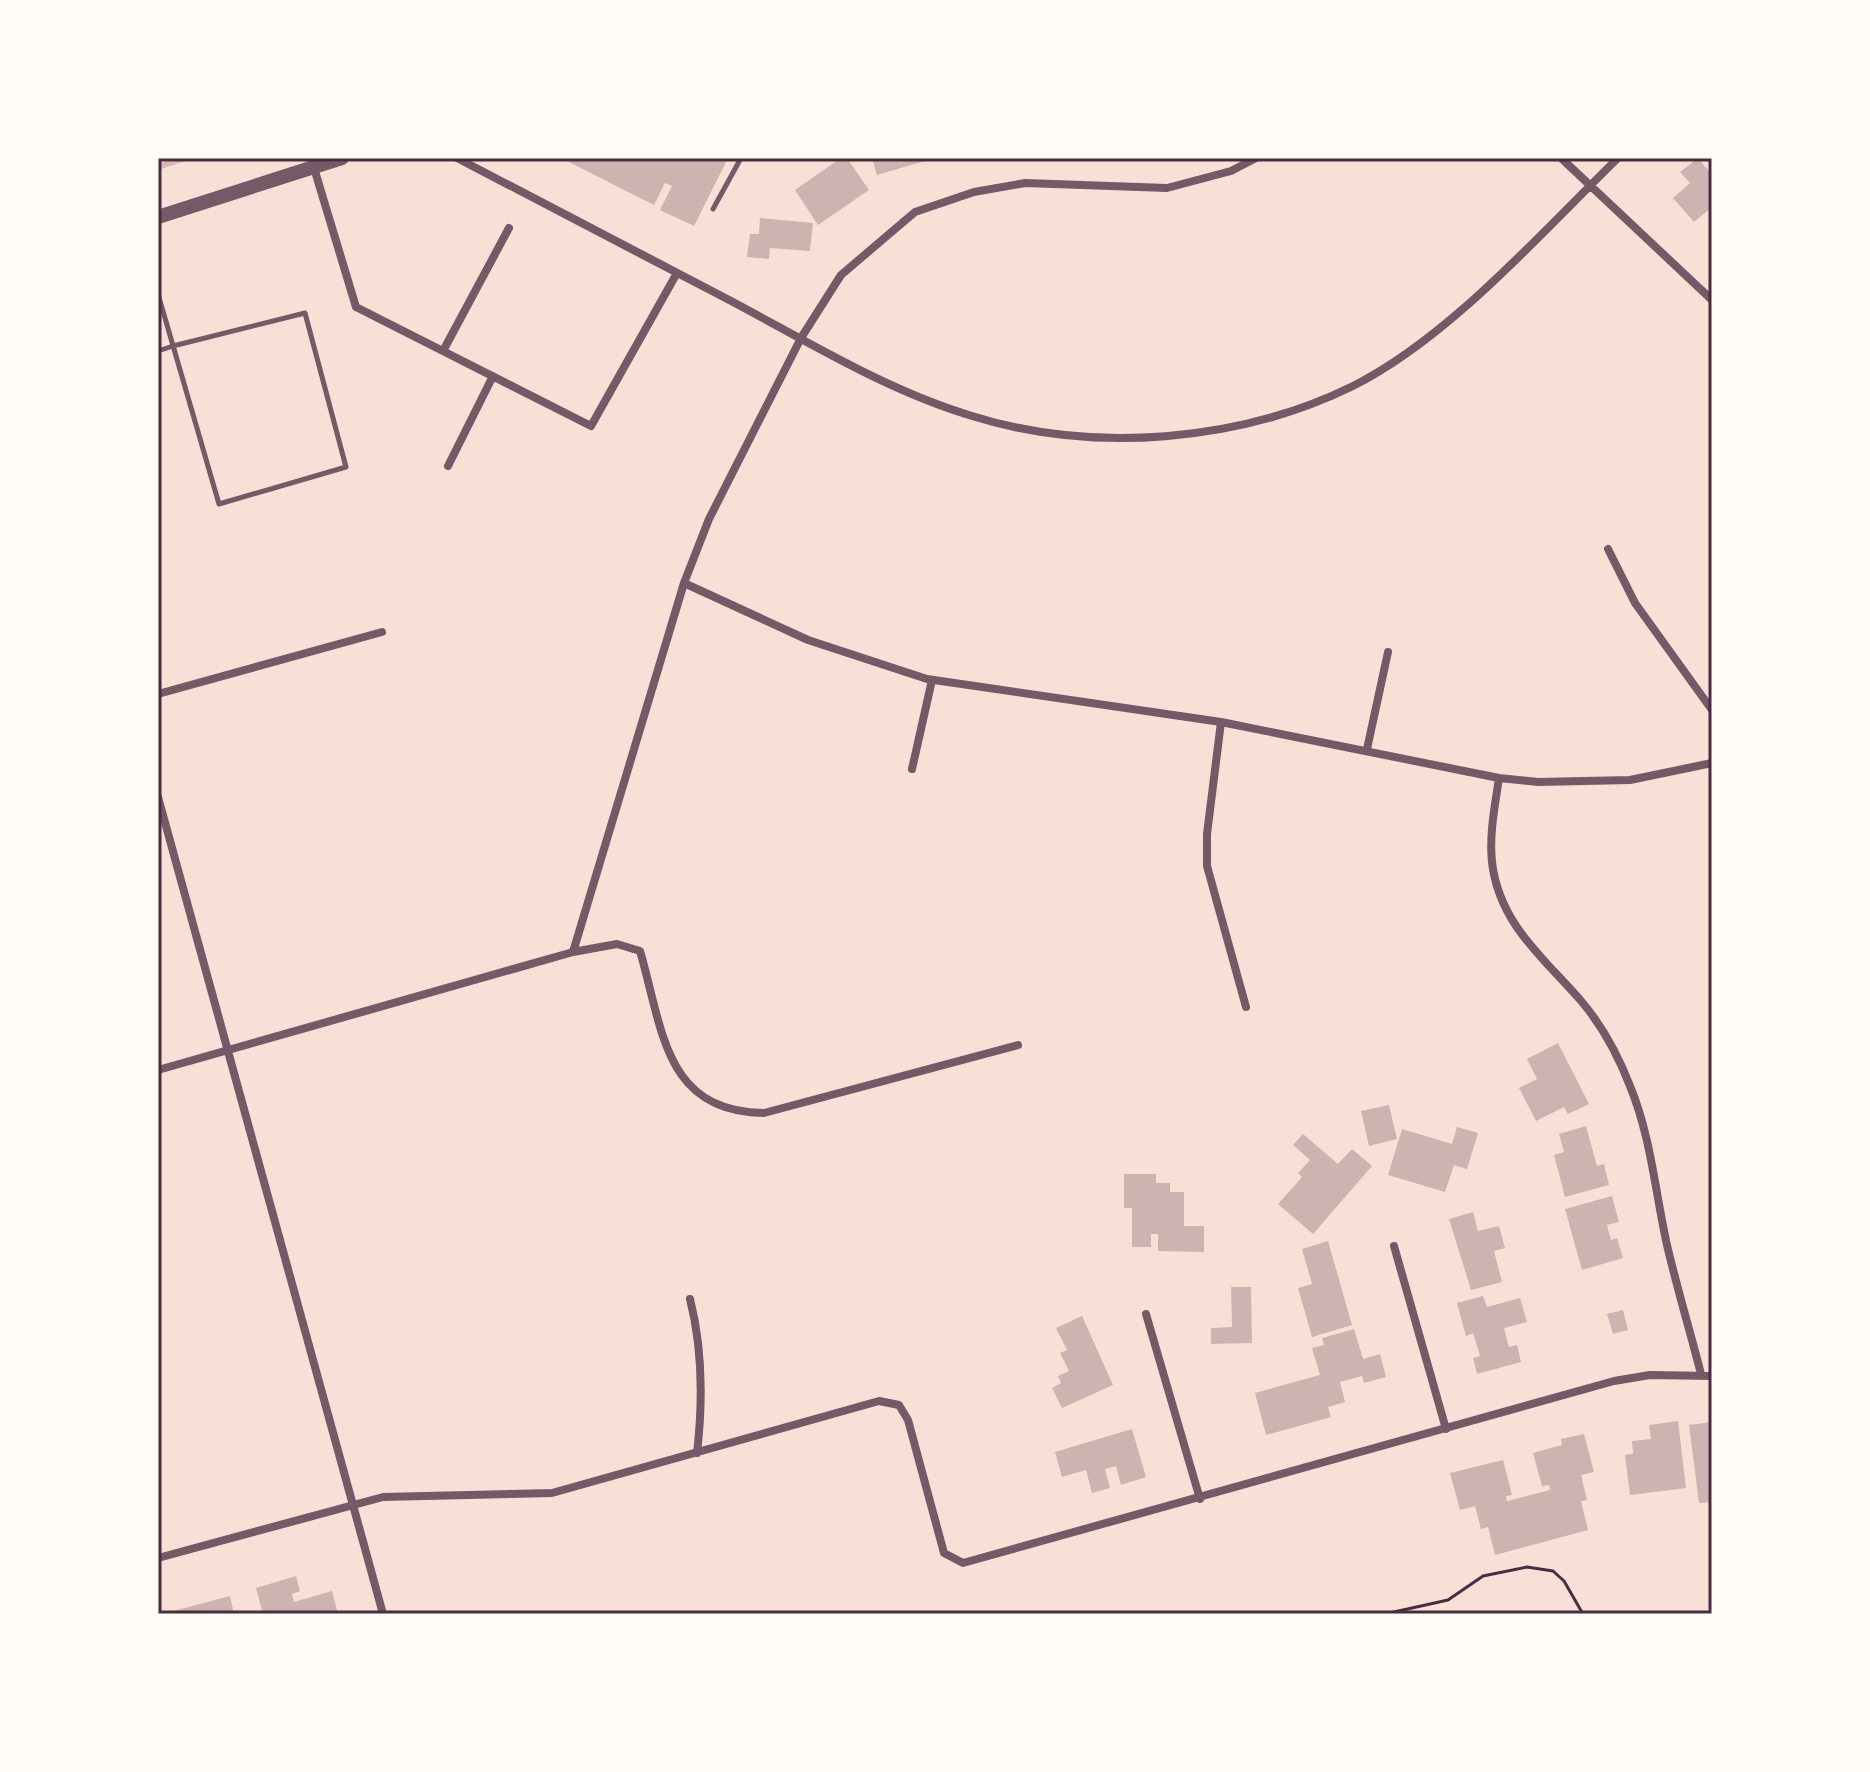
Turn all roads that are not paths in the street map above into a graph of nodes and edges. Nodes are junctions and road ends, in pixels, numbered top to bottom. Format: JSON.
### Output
{"nodes":[{"id":1,"x":342,"y":158,"type":"edge"},
{"id":2,"x":457,"y":158,"type":"edge"},
{"id":3,"x":741,"y":158,"type":"edge"},
{"id":4,"x":1256,"y":158,"type":"edge"},
{"id":5,"x":1561,"y":158,"type":"edge"},
{"id":6,"x":1618,"y":158,"type":"edge"},
{"id":7,"x":314,"y":168,"type":"junction"},
{"id":8,"x":1590,"y":185,"type":"junction"},
{"id":9,"x":713,"y":209,"type":"dead end"},
{"id":10,"x":158,"y":217,"type":"edge"},
{"id":11,"x":509,"y":228,"type":"dead end"},
{"id":12,"x":677,"y":273,"type":"junction"},
{"id":13,"x":158,"y":294,"type":"edge"},
{"id":14,"x":1712,"y":300,"type":"edge"},
{"id":15,"x":801,"y":338,"type":"junction"},
{"id":16,"x":173,"y":346,"type":"junction"},
{"id":17,"x":158,"y":351,"type":"edge"},
{"id":18,"x":443,"y":351,"type":"junction"},
{"id":19,"x":493,"y":376,"type":"junction"},
{"id":20,"x":448,"y":466,"type":"dead end"},
{"id":21,"x":1608,"y":549,"type":"dead end"},
{"id":22,"x":684,"y":583,"type":"junction"},
{"id":23,"x":382,"y":632,"type":"dead end"},
{"id":24,"x":1388,"y":652,"type":"dead end"},
{"id":25,"x":932,"y":680,"type":"junction"},
{"id":26,"x":158,"y":694,"type":"edge"},
{"id":27,"x":1712,"y":710,"type":"edge"},
{"id":28,"x":1221,"y":722,"type":"junction"},
{"id":29,"x":1367,"y":749,"type":"junction"},
{"id":30,"x":1712,"y":763,"type":"edge"},
{"id":31,"x":912,"y":769,"type":"dead end"},
{"id":32,"x":1499,"y":778,"type":"junction"},
{"id":33,"x":158,"y":797,"type":"edge"},
{"id":34,"x":573,"y":952,"type":"junction"},
{"id":35,"x":1246,"y":1007,"type":"dead end"},
{"id":36,"x":1018,"y":1045,"type":"dead end"},
{"id":37,"x":228,"y":1049,"type":"junction"},
{"id":38,"x":158,"y":1070,"type":"edge"},
{"id":39,"x":1394,"y":1246,"type":"dead end"},
{"id":40,"x":690,"y":1299,"type":"dead end"},
{"id":41,"x":1146,"y":1314,"type":"dead end"},
{"id":42,"x":1701,"y":1374,"type":"junction"},
{"id":43,"x":1712,"y":1376,"type":"edge"},
{"id":44,"x":1446,"y":1429,"type":"junction"},
{"id":45,"x":697,"y":1453,"type":"junction"},
{"id":46,"x":1200,"y":1499,"type":"junction"},
{"id":47,"x":353,"y":1505,"type":"junction"},
{"id":48,"x":158,"y":1558,"type":"edge"},
{"id":49,"x":383,"y":1614,"type":"edge"},
{"id":50,"x":928,"y":1614,"type":"edge"},
{"id":51,"x":934,"y":1614,"type":"edge"}],
"edges":[{"from":1,"to":7,"type":"street"},
{"from":2,"to":12,"type":"street"},
{"from":3,"to":9,"type":"lane"},
{"from":4,"to":15,"type":"street"},
{"from":5,"to":8,"type":"street"},
{"from":6,"to":8,"type":"street"},
{"from":7,"to":10,"type":"street"},
{"from":7,"to":18,"type":"street"},
{"from":8,"to":14,"type":"street"},
{"from":8,"to":15,"type":"street"},
{"from":11,"to":18,"type":"street"},
{"from":12,"to":15,"type":"street"},
{"from":12,"to":19,"type":"street"},
{"from":13,"to":16,"type":"lane"},
{"from":15,"to":22,"type":"street"},
{"from":16,"to":16,"type":"lane"},
{"from":16,"to":17,"type":"lane"},
{"from":18,"to":19,"type":"street"},
{"from":19,"to":20,"type":"street"},
{"from":21,"to":27,"type":"street"},
{"from":22,"to":25,"type":"street"},
{"from":22,"to":34,"type":"street"},
{"from":23,"to":26,"type":"street"},
{"from":24,"to":29,"type":"street"},
{"from":25,"to":28,"type":"street"},
{"from":25,"to":31,"type":"street"},
{"from":28,"to":29,"type":"street"},
{"from":28,"to":35,"type":"street"},
{"from":29,"to":32,"type":"street"},
{"from":30,"to":32,"type":"street"},
{"from":32,"to":42,"type":"street"},
{"from":33,"to":37,"type":"street"},
{"from":34,"to":36,"type":"street"},
{"from":34,"to":37,"type":"street"},
{"from":37,"to":38,"type":"street"},
{"from":37,"to":47,"type":"street"},
{"from":39,"to":44,"type":"street"},
{"from":40,"to":45,"type":"street"},
{"from":41,"to":46,"type":"street"},
{"from":42,"to":43,"type":"street"},
{"from":42,"to":44,"type":"street"},
{"from":44,"to":46,"type":"street"},
{"from":45,"to":46,"type":"street"},
{"from":45,"to":47,"type":"street"},
{"from":47,"to":48,"type":"street"},
{"from":47,"to":49,"type":"street"},
{"from":50,"to":51,"type":"lane"}]}
